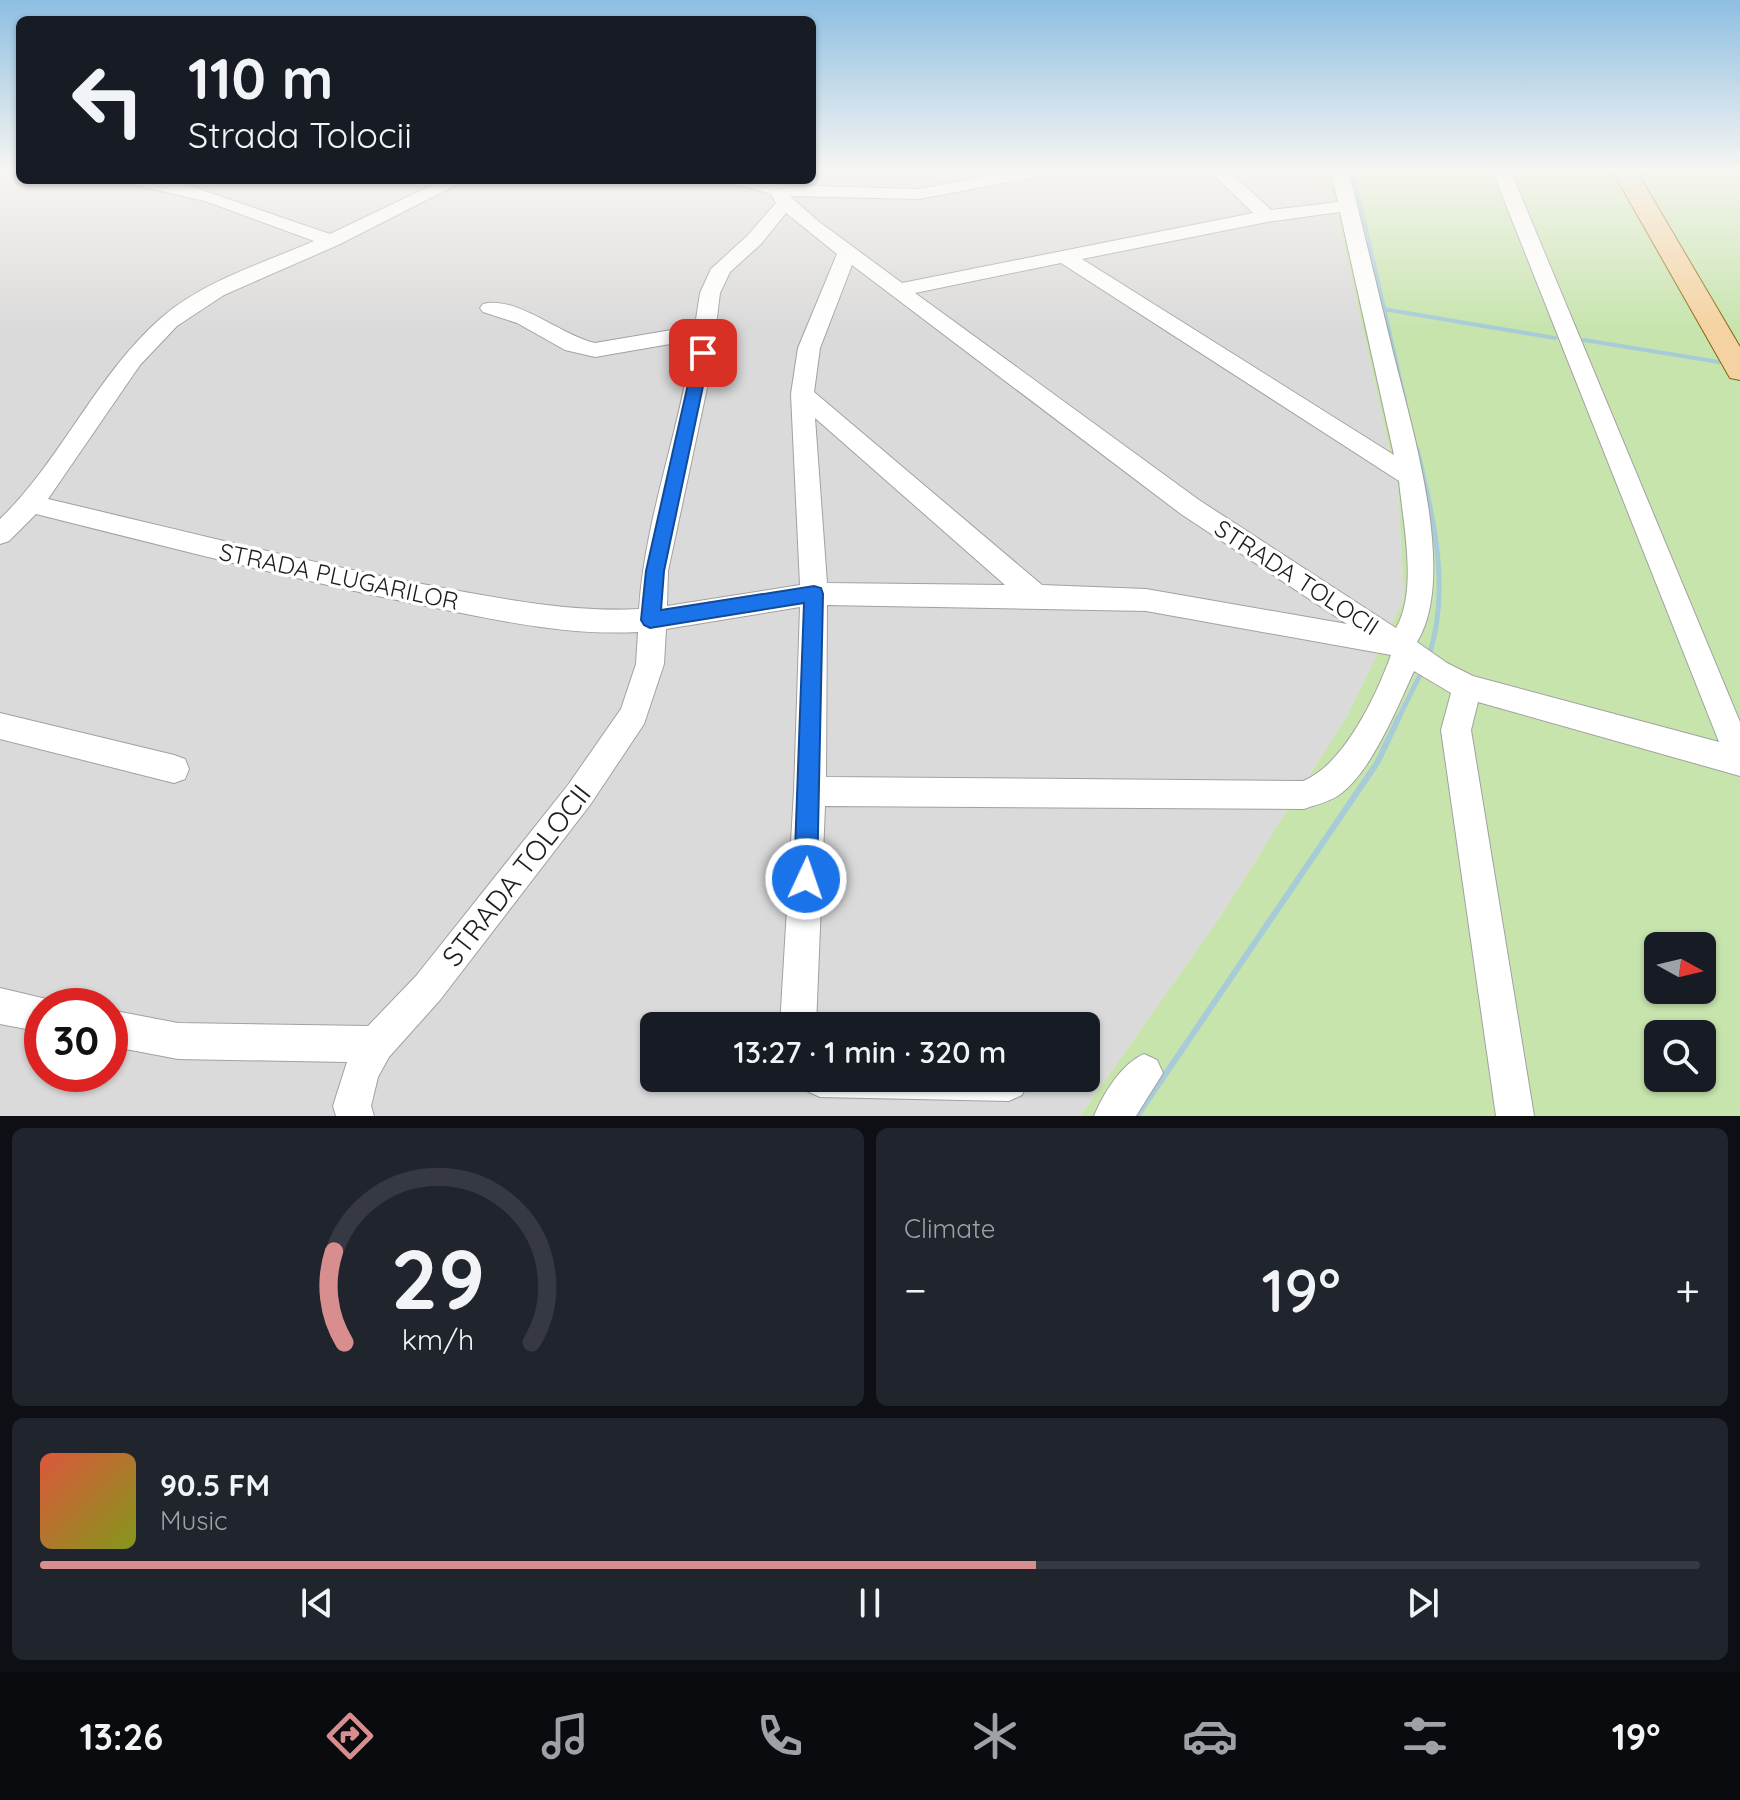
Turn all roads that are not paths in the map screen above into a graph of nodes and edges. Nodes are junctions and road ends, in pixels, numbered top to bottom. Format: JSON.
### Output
{"nodes":[{"id":1,"x":287,"y":224,"type":"edge"},
{"id":2,"x":366,"y":224,"type":"edge"},
{"id":3,"x":764,"y":224,"type":"edge"},
{"id":4,"x":814,"y":224,"type":"edge"},
{"id":5,"x":1227,"y":224,"type":"edge"},
{"id":6,"x":1351,"y":224,"type":"edge"},
{"id":7,"x":1523,"y":224,"type":"edge"},
{"id":8,"x":1655,"y":224,"type":"edge"},
{"id":9,"x":331,"y":241,"type":"junction"},
{"id":10,"x":848,"y":252,"type":"junction"},
{"id":11,"x":1065,"y":257,"type":"junction"},
{"id":12,"x":898,"y":290,"type":"junction"},
{"id":13,"x":490,"y":308,"type":"dead end"},
{"id":14,"x":706,"y":331,"type":"junction"},
{"id":15,"x":1740,"y":371,"type":"edge"},
{"id":16,"x":802,"y":394,"type":"junction"},
{"id":17,"x":1411,"y":477,"type":"junction"},
{"id":18,"x":31,"y":504,"type":"junction"},
{"id":19,"x":0,"y":534,"type":"edge"},
{"id":20,"x":814,"y":594,"type":"junction"},
{"id":21,"x":1036,"y":596,"type":"junction"},
{"id":22,"x":650,"y":620,"type":"junction"},
{"id":23,"x":1415,"y":656,"type":"junction"},
{"id":24,"x":1467,"y":687,"type":"junction"},
{"id":25,"x":0,"y":726,"type":"edge"},
{"id":26,"x":1740,"y":760,"type":"edge"},
{"id":27,"x":174,"y":769,"type":"dead end"},
{"id":28,"x":810,"y":791,"type":"junction"},
{"id":29,"x":0,"y":1006,"type":"edge"},
{"id":30,"x":24,"y":1011,"type":"edge"},
{"id":31,"x":799,"y":1012,"type":"edge"},
{"id":32,"x":128,"y":1031,"type":"edge"},
{"id":33,"x":376,"y":1044,"type":"junction"},
{"id":34,"x":1144,"y":1073,"type":"dead end"},
{"id":35,"x":355,"y":1116,"type":"edge"},
{"id":36,"x":1113,"y":1116,"type":"edge"},
{"id":37,"x":1515,"y":1116,"type":"edge"}],
"edges":[{"from":1,"to":9,"type":"street"},
{"from":2,"to":9,"type":"street"},
{"from":3,"to":14,"type":"street","name":"STRADA TOLOCII"},
{"from":4,"to":10,"type":"street","name":"STRADA TOLOCII"},
{"from":5,"to":11,"type":"street"},
{"from":6,"to":17,"type":"street"},
{"from":7,"to":26,"type":"street"},
{"from":8,"to":15,"type":"main road"},
{"from":9,"to":18,"type":"street"},
{"from":10,"to":12,"type":"street","name":"STRADA TOLOCII"},
{"from":10,"to":16,"type":"street"},
{"from":11,"to":12,"type":"street"},
{"from":11,"to":17,"type":"street"},
{"from":12,"to":23,"type":"street","name":"STRADA TOLOCII"},
{"from":13,"to":14,"type":"street"},
{"from":14,"to":22,"type":"street","name":"STRADA TOLOCII"},
{"from":16,"to":20,"type":"street"},
{"from":16,"to":21,"type":"street"},
{"from":17,"to":23,"type":"street"},
{"from":18,"to":19,"type":"street"},
{"from":18,"to":22,"type":"street","name":"STRADA PLUGARILOR"},
{"from":20,"to":21,"type":"street","name":"STRADA TOLOCII"},
{"from":20,"to":22,"type":"street","name":"STRADA TOLOCII"},
{"from":20,"to":28,"type":"street"},
{"from":21,"to":23,"type":"street","name":"STRADA TOLOCII"},
{"from":22,"to":33,"type":"street","name":"STRADA TOLOCII"},
{"from":23,"to":24,"type":"street"},
{"from":23,"to":28,"type":"street"},
{"from":24,"to":26,"type":"street"},
{"from":24,"to":37,"type":"street"},
{"from":25,"to":27,"type":"street"},
{"from":28,"to":31,"type":"street"},
{"from":29,"to":30,"type":"street"},
{"from":32,"to":33,"type":"street"},
{"from":33,"to":35,"type":"street","name":"STRADA TOLOCII"},
{"from":34,"to":36,"type":"street"}]}
